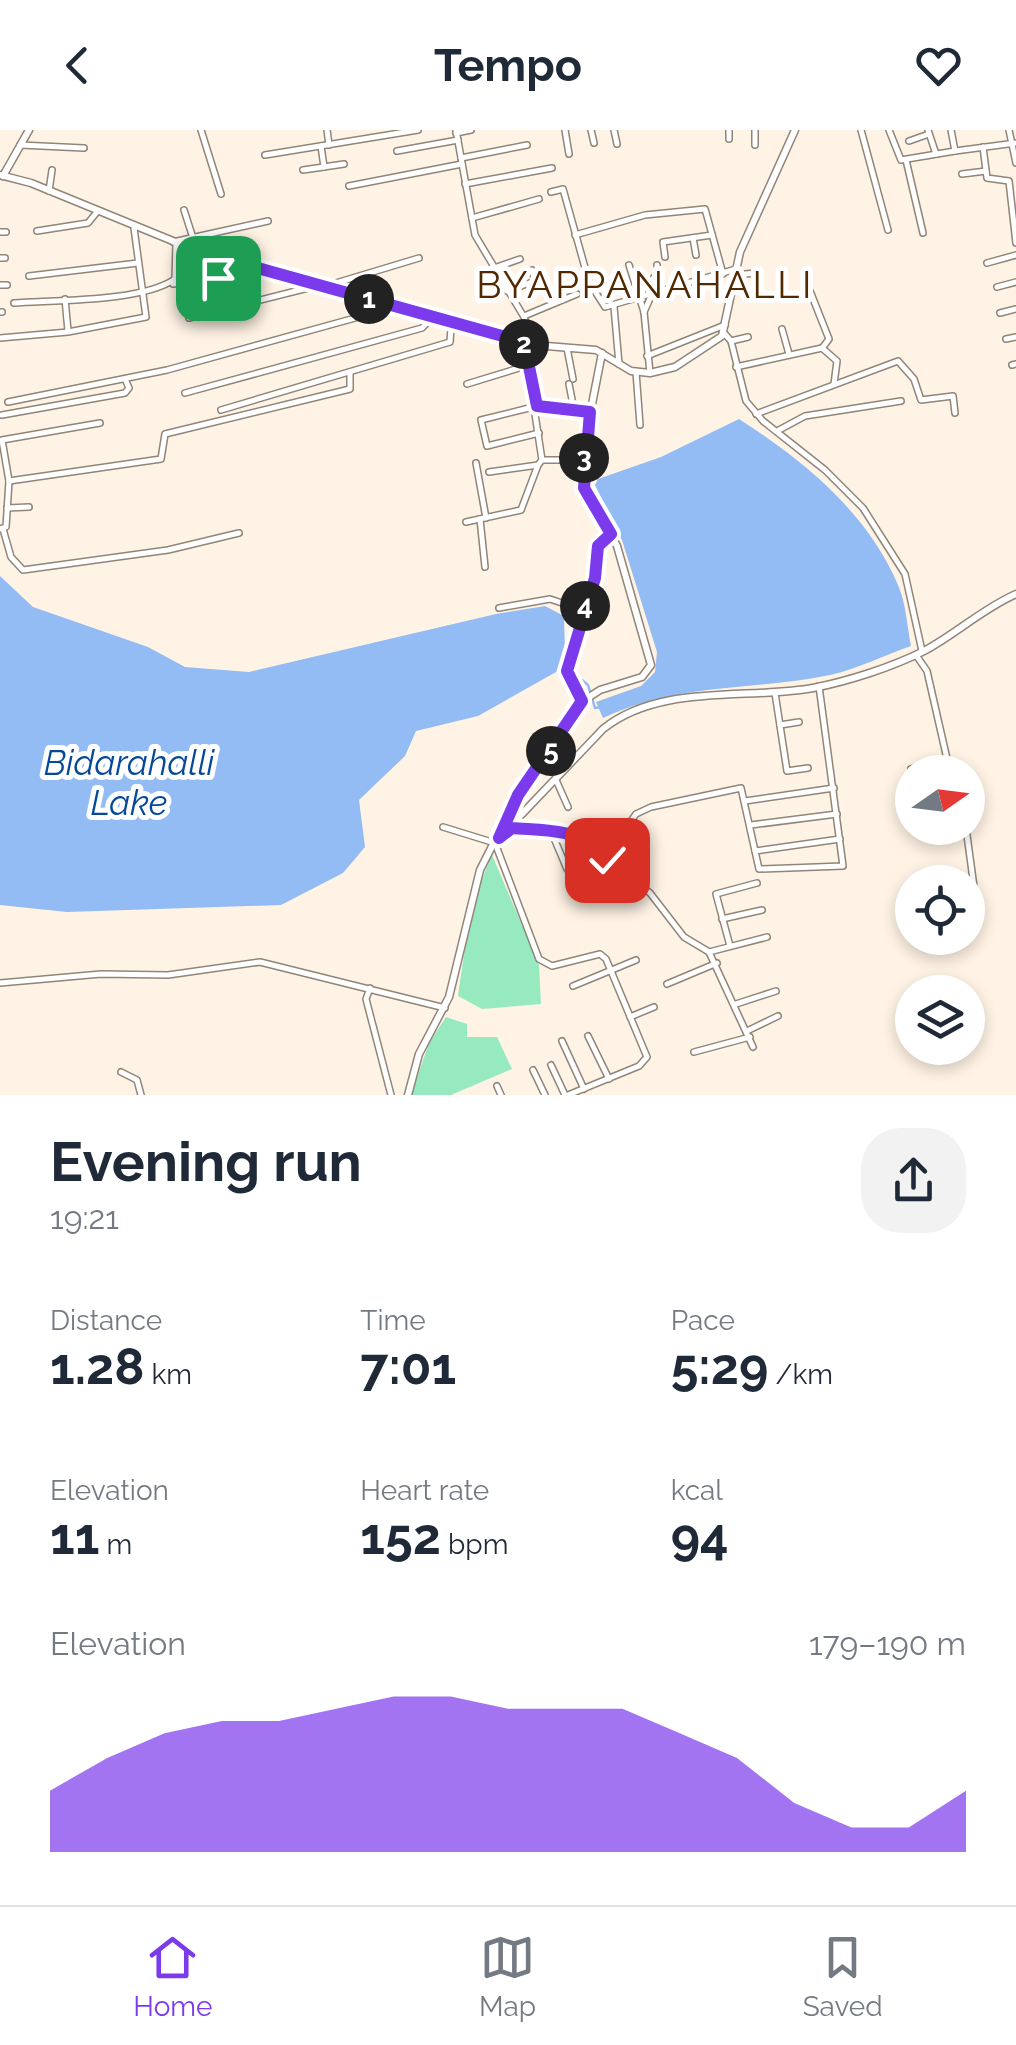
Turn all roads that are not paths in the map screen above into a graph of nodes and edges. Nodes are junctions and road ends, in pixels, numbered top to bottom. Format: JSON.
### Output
{"nodes":[{"id":1,"x":29,"y":130,"type":"edge"},
{"id":2,"x":201,"y":130,"type":"edge"},
{"id":3,"x":328,"y":130,"type":"edge"},
{"id":4,"x":418,"y":130,"type":"edge"},
{"id":5,"x":471,"y":130,"type":"edge"},
{"id":6,"x":565,"y":130,"type":"edge"},
{"id":7,"x":591,"y":130,"type":"edge"},
{"id":8,"x":614,"y":130,"type":"edge"},
{"id":9,"x":728,"y":130,"type":"edge"},
{"id":10,"x":754,"y":130,"type":"edge"},
{"id":11,"x":783,"y":130,"type":"edge"},
{"id":12,"x":862,"y":130,"type":"edge"},
{"id":13,"x":889,"y":130,"type":"edge"},
{"id":14,"x":950,"y":130,"type":"edge"},
{"id":15,"x":1010,"y":130,"type":"edge"},
{"id":16,"x":409,"y":131,"type":"edge"},
{"id":17,"x":929,"y":132,"type":"edge"},
{"id":18,"x":456,"y":134,"type":"edge"},
{"id":19,"x":794,"y":134,"type":"edge"},
{"id":20,"x":729,"y":139,"type":"dead end"},
{"id":21,"x":909,"y":141,"type":"dead end"},
{"id":22,"x":594,"y":143,"type":"dead end"},
{"id":23,"x":1014,"y":143,"type":"edge"},
{"id":24,"x":527,"y":144,"type":"dead end"},
{"id":25,"x":617,"y":144,"type":"dead end"},
{"id":26,"x":325,"y":145,"type":"junction"},
{"id":27,"x":755,"y":145,"type":"dead end"},
{"id":28,"x":20,"y":146,"type":"junction"},
{"id":29,"x":983,"y":147,"type":"junction"},
{"id":30,"x":84,"y":148,"type":"dead end"},
{"id":31,"x":397,"y":151,"type":"dead end"},
{"id":32,"x":955,"y":151,"type":"junction"},
{"id":33,"x":569,"y":154,"type":"dead end"},
{"id":34,"x":936,"y":154,"type":"junction"},
{"id":35,"x":265,"y":155,"type":"dead end"},
{"id":36,"x":906,"y":160,"type":"junction"},
{"id":37,"x":461,"y":161,"type":"junction"},
{"id":38,"x":1016,"y":163,"type":"edge"},
{"id":39,"x":344,"y":164,"type":"dead end"},
{"id":40,"x":324,"y":167,"type":"junction"},
{"id":41,"x":552,"y":168,"type":"dead end"},
{"id":42,"x":52,"y":170,"type":"dead end"},
{"id":43,"x":304,"y":170,"type":"dead end"},
{"id":44,"x":986,"y":171,"type":"junction"},
{"id":45,"x":962,"y":174,"type":"dead end"},
{"id":46,"x":1,"y":176,"type":"edge"},
{"id":47,"x":465,"y":184,"type":"junction"},
{"id":48,"x":349,"y":186,"type":"dead end"},
{"id":49,"x":49,"y":191,"type":"junction"},
{"id":50,"x":551,"y":192,"type":"dead end"},
{"id":51,"x":221,"y":194,"type":"dead end"},
{"id":52,"x":539,"y":199,"type":"dead end"},
{"id":53,"x":184,"y":210,"type":"dead end"},
{"id":54,"x":96,"y":212,"type":"junction"},
{"id":55,"x":472,"y":218,"type":"junction"},
{"id":56,"x":268,"y":222,"type":"dead end"},
{"id":57,"x":134,"y":228,"type":"junction"},
{"id":58,"x":888,"y":230,"type":"dead end"},
{"id":59,"x":37,"y":231,"type":"dead end"},
{"id":60,"x":923,"y":233,"type":"dead end"},
{"id":61,"x":576,"y":235,"type":"junction"},
{"id":62,"x":712,"y":236,"type":"junction"},
{"id":63,"x":193,"y":238,"type":"junction"},
{"id":64,"x":693,"y":238,"type":"junction"},
{"id":65,"x":1016,"y":240,"type":"edge"},
{"id":66,"x":174,"y":243,"type":"junction"},
{"id":67,"x":696,"y":255,"type":"dead end"},
{"id":68,"x":1016,"y":255,"type":"edge"},
{"id":69,"x":419,"y":258,"type":"dead end"},
{"id":70,"x":664,"y":258,"type":"dead end"},
{"id":71,"x":520,"y":259,"type":"dead end"},
{"id":72,"x":987,"y":262,"type":"dead end"},
{"id":73,"x":138,"y":263,"type":"junction"},
{"id":74,"x":243,"y":264,"type":"junction"},
{"id":75,"x":656,"y":264,"type":"dead end"},
{"id":76,"x":629,"y":265,"type":"dead end"},
{"id":77,"x":492,"y":268,"type":"junction"},
{"id":78,"x":532,"y":270,"type":"dead end"},
{"id":79,"x":736,"y":272,"type":"junction"},
{"id":80,"x":723,"y":274,"type":"junction"},
{"id":81,"x":30,"y":276,"type":"dead end"},
{"id":82,"x":1016,"y":282,"type":"edge"},
{"id":83,"x":311,"y":283,"type":"junction"},
{"id":84,"x":168,"y":284,"type":"junction"},
{"id":85,"x":758,"y":285,"type":"dead end"},
{"id":86,"x":325,"y":287,"type":"junction"},
{"id":87,"x":997,"y":287,"type":"dead end"},
{"id":88,"x":142,"y":291,"type":"junction"},
{"id":89,"x":507,"y":291,"type":"junction"},
{"id":90,"x":810,"y":291,"type":"dead end"},
{"id":91,"x":577,"y":294,"type":"dead end"},
{"id":92,"x":652,"y":294,"type":"junction"},
{"id":93,"x":638,"y":298,"type":"junction"},
{"id":94,"x":65,"y":299,"type":"junction"},
{"id":95,"x":14,"y":303,"type":"dead end"},
{"id":96,"x":395,"y":307,"type":"junction"},
{"id":97,"x":614,"y":307,"type":"junction"},
{"id":98,"x":1016,"y":309,"type":"edge"},
{"id":99,"x":644,"y":312,"type":"junction"},
{"id":100,"x":1000,"y":313,"type":"dead end"},
{"id":101,"x":434,"y":316,"type":"junction"},
{"id":102,"x":524,"y":317,"type":"junction"},
{"id":103,"x":189,"y":318,"type":"dead end"},
{"id":104,"x":457,"y":322,"type":"junction"},
{"id":105,"x":726,"y":328,"type":"junction"},
{"id":106,"x":782,"y":329,"type":"dead end"},
{"id":107,"x":68,"y":332,"type":"junction"},
{"id":108,"x":748,"y":337,"type":"dead end"},
{"id":109,"x":1016,"y":337,"type":"edge"},
{"id":110,"x":0,"y":338,"type":"edge"},
{"id":111,"x":1006,"y":339,"type":"dead end"},
{"id":112,"x":731,"y":340,"type":"junction"},
{"id":113,"x":524,"y":342,"type":"junction"},
{"id":114,"x":534,"y":345,"type":"junction"},
{"id":115,"x":567,"y":348,"type":"junction"},
{"id":116,"x":822,"y":348,"type":"junction"},
{"id":117,"x":602,"y":353,"type":"junction"},
{"id":118,"x":790,"y":354,"type":"junction"},
{"id":119,"x":647,"y":356,"type":"junction"},
{"id":120,"x":530,"y":364,"type":"junction"},
{"id":121,"x":619,"y":366,"type":"junction"},
{"id":122,"x":736,"y":367,"type":"junction"},
{"id":123,"x":350,"y":372,"type":"junction"},
{"id":124,"x":636,"y":372,"type":"junction"},
{"id":125,"x":650,"y":373,"type":"junction"},
{"id":126,"x":125,"y":379,"type":"junction"},
{"id":127,"x":467,"y":384,"type":"dead end"},
{"id":128,"x":834,"y":384,"type":"junction"},
{"id":129,"x":185,"y":393,"type":"dead end"},
{"id":130,"x":902,"y":401,"type":"dead end"},
{"id":131,"x":8,"y":402,"type":"dead end"},
{"id":132,"x":537,"y":406,"type":"junction"},
{"id":133,"x":222,"y":410,"type":"dead end"},
{"id":134,"x":574,"y":410,"type":"junction"},
{"id":135,"x":590,"y":412,"type":"junction"},
{"id":136,"x":955,"y":413,"type":"dead end"},
{"id":137,"x":756,"y":414,"type":"junction"},
{"id":138,"x":2,"y":415,"type":"edge"},
{"id":139,"x":100,"y":423,"type":"dead end"},
{"id":140,"x":640,"y":425,"type":"dead end"},
{"id":141,"x":778,"y":431,"type":"junction"},
{"id":142,"x":540,"y":432,"type":"junction"},
{"id":143,"x":573,"y":460,"type":"dead end"},
{"id":144,"x":476,"y":462,"type":"dead end"},
{"id":145,"x":540,"y":462,"type":"junction"},
{"id":146,"x":489,"y":472,"type":"dead end"},
{"id":147,"x":9,"y":480,"type":"junction"},
{"id":148,"x":29,"y":506,"type":"dead end"},
{"id":149,"x":7,"y":508,"type":"junction"},
{"id":150,"x":483,"y":518,"type":"junction"},
{"id":151,"x":466,"y":522,"type":"dead end"},
{"id":152,"x":2,"y":529,"type":"edge"},
{"id":153,"x":240,"y":533,"type":"dead end"},
{"id":154,"x":611,"y":534,"type":"junction"},
{"id":155,"x":485,"y":567,"type":"dead end"},
{"id":156,"x":1016,"y":594,"type":"edge"},
{"id":157,"x":499,"y":608,"type":"dead end"},
{"id":158,"x":584,"y":610,"type":"junction"},
{"id":159,"x":919,"y":653,"type":"junction"},
{"id":160,"x":820,"y":686,"type":"junction"},
{"id":161,"x":775,"y":690,"type":"junction"},
{"id":162,"x":586,"y":698,"type":"junction"},
{"id":163,"x":799,"y":722,"type":"dead end"},
{"id":164,"x":780,"y":724,"type":"junction"},
{"id":165,"x":946,"y":755,"type":"edge"},
{"id":166,"x":808,"y":768,"type":"dead end"},
{"id":167,"x":556,"y":780,"type":"junction"},
{"id":168,"x":834,"y":788,"type":"junction"},
{"id":169,"x":745,"y":801,"type":"junction"},
{"id":170,"x":568,"y":806,"type":"dead end"},
{"id":171,"x":837,"y":814,"type":"junction"},
{"id":172,"x":750,"y":825,"type":"junction"},
{"id":173,"x":443,"y":827,"type":"dead end"},
{"id":174,"x":512,"y":828,"type":"junction"},
{"id":175,"x":550,"y":831,"type":"junction"},
{"id":176,"x":497,"y":840,"type":"junction"},
{"id":177,"x":840,"y":840,"type":"junction"},
{"id":178,"x":594,"y":841,"type":"junction"},
{"id":179,"x":755,"y":852,"type":"junction"},
{"id":180,"x":567,"y":869,"type":"dead end"},
{"id":181,"x":757,"y":883,"type":"dead end"},
{"id":182,"x":762,"y":910,"type":"dead end"},
{"id":183,"x":722,"y":919,"type":"junction"},
{"id":184,"x":766,"y":937,"type":"dead end"},
{"id":185,"x":730,"y":946,"type":"junction"},
{"id":186,"x":709,"y":952,"type":"junction"},
{"id":187,"x":636,"y":960,"type":"dead end"},
{"id":188,"x":717,"y":963,"type":"junction"},
{"id":189,"x":610,"y":970,"type":"junction"},
{"id":190,"x":0,"y":983,"type":"edge"},
{"id":191,"x":667,"y":984,"type":"dead end"},
{"id":192,"x":573,"y":986,"type":"dead end"},
{"id":193,"x":370,"y":988,"type":"junction"},
{"id":194,"x":776,"y":990,"type":"dead end"},
{"id":195,"x":736,"y":1004,"type":"junction"},
{"id":196,"x":654,"y":1006,"type":"dead end"},
{"id":197,"x":444,"y":1008,"type":"junction"},
{"id":198,"x":778,"y":1016,"type":"dead end"},
{"id":199,"x":630,"y":1017,"type":"junction"},
{"id":200,"x":748,"y":1034,"type":"junction"},
{"id":201,"x":588,"y":1036,"type":"dead end"},
{"id":202,"x":562,"y":1040,"type":"dead end"},
{"id":203,"x":753,"y":1046,"type":"dead end"},
{"id":204,"x":694,"y":1052,"type":"dead end"},
{"id":205,"x":550,"y":1065,"type":"dead end"},
{"id":206,"x":534,"y":1070,"type":"dead end"},
{"id":207,"x":121,"y":1072,"type":"dead end"},
{"id":208,"x":609,"y":1079,"type":"junction"},
{"id":209,"x":497,"y":1086,"type":"dead end"},
{"id":210,"x":584,"y":1089,"type":"junction"},
{"id":211,"x":141,"y":1095,"type":"edge"},
{"id":212,"x":391,"y":1095,"type":"edge"},
{"id":213,"x":408,"y":1095,"type":"edge"},
{"id":214,"x":502,"y":1095,"type":"edge"},
{"id":215,"x":545,"y":1095,"type":"edge"},
{"id":216,"x":566,"y":1095,"type":"edge"}],
"edges":[{"from":1,"to":28,"type":"street"},
{"from":2,"to":51,"type":"street"},
{"from":3,"to":26,"type":"street"},
{"from":4,"to":16,"type":"street"},
{"from":5,"to":18,"type":"street"},
{"from":6,"to":33,"type":"street"},
{"from":7,"to":22,"type":"street"},
{"from":8,"to":25,"type":"street"},
{"from":9,"to":20,"type":"street"},
{"from":10,"to":27,"type":"street"},
{"from":11,"to":19,"type":"street"},
{"from":12,"to":58,"type":"street"},
{"from":13,"to":36,"type":"street"},
{"from":14,"to":32,"type":"street"},
{"from":15,"to":23,"type":"street"},
{"from":16,"to":26,"type":"street"},
{"from":17,"to":21,"type":"street"},
{"from":17,"to":34,"type":"street"},
{"from":18,"to":31,"type":"street"},
{"from":18,"to":37,"type":"street"},
{"from":19,"to":79,"type":"street"},
{"from":23,"to":29,"type":"street"},
{"from":23,"to":38,"type":"street"},
{"from":24,"to":37,"type":"street"},
{"from":26,"to":35,"type":"street"},
{"from":26,"to":40,"type":"street"},
{"from":28,"to":30,"type":"street"},
{"from":28,"to":46,"type":"street"},
{"from":29,"to":32,"type":"street"},
{"from":29,"to":44,"type":"street"},
{"from":32,"to":34,"type":"street"},
{"from":34,"to":36,"type":"street"},
{"from":36,"to":60,"type":"street"},
{"from":37,"to":47,"type":"street"},
{"from":37,"to":48,"type":"street"},
{"from":39,"to":40,"type":"street"},
{"from":40,"to":43,"type":"street"},
{"from":41,"to":47,"type":"street"},
{"from":42,"to":49,"type":"street"},
{"from":44,"to":45,"type":"street"},
{"from":44,"to":65,"type":"street"},
{"from":46,"to":49,"type":"street"},
{"from":47,"to":55,"type":"street"},
{"from":49,"to":54,"type":"street"},
{"from":50,"to":61,"type":"street"},
{"from":52,"to":55,"type":"street"},
{"from":53,"to":63,"type":"street"},
{"from":54,"to":57,"type":"street"},
{"from":54,"to":59,"type":"street"},
{"from":55,"to":77,"type":"street"},
{"from":56,"to":63,"type":"street"},
{"from":57,"to":66,"type":"street"},
{"from":57,"to":73,"type":"street"},
{"from":61,"to":62,"type":"street"},
{"from":61,"to":97,"type":"street"},
{"from":62,"to":64,"type":"street"},
{"from":62,"to":80,"type":"street"},
{"from":63,"to":66,"type":"street"},
{"from":64,"to":67,"type":"street"},
{"from":64,"to":70,"type":"street"},
{"from":66,"to":74,"type":"street"},
{"from":66,"to":84,"type":"street"},
{"from":68,"to":72,"type":"street"},
{"from":69,"to":86,"type":"street"},
{"from":71,"to":77,"type":"street"},
{"from":73,"to":81,"type":"street"},
{"from":73,"to":88,"type":"street"},
{"from":74,"to":83,"type":"street"},
{"from":74,"to":84,"type":"street"},
{"from":75,"to":92,"type":"street"},
{"from":76,"to":93,"type":"street"},
{"from":77,"to":89,"type":"street"},
{"from":78,"to":89,"type":"street"},
{"from":79,"to":80,"type":"street"},
{"from":79,"to":85,"type":"street"},
{"from":79,"to":105,"type":"street"},
{"from":80,"to":92,"type":"street"},
{"from":82,"to":87,"type":"street"},
{"from":83,"to":86,"type":"street"},
{"from":83,"to":103,"type":"street"},
{"from":84,"to":88,"type":"street"},
{"from":86,"to":96,"type":"street"},
{"from":88,"to":94,"type":"street"},
{"from":88,"to":107,"type":"street"},
{"from":89,"to":102,"type":"street"},
{"from":90,"to":116,"type":"street"},
{"from":91,"to":102,"type":"street"},
{"from":92,"to":93,"type":"street"},
{"from":92,"to":99,"type":"street"},
{"from":93,"to":97,"type":"street"},
{"from":93,"to":99,"type":"street"},
{"from":94,"to":95,"type":"street"},
{"from":94,"to":107,"type":"street"},
{"from":96,"to":101,"type":"street"},
{"from":96,"to":126,"type":"street"},
{"from":97,"to":121,"type":"street"},
{"from":98,"to":100,"type":"street"},
{"from":99,"to":119,"type":"street"},
{"from":101,"to":104,"type":"street"},
{"from":101,"to":129,"type":"street"},
{"from":102,"to":114,"type":"street"},
{"from":104,"to":113,"type":"street"},
{"from":104,"to":123,"type":"street"},
{"from":105,"to":112,"type":"street"},
{"from":105,"to":119,"type":"street"},
{"from":105,"to":125,"type":"street"},
{"from":106,"to":118,"type":"street"},
{"from":107,"to":110,"type":"street"},
{"from":108,"to":112,"type":"street"},
{"from":109,"to":111,"type":"street"},
{"from":112,"to":122,"type":"street"},
{"from":113,"to":114,"type":"street"},
{"from":113,"to":120,"type":"street"},
{"from":114,"to":115,"type":"street"},
{"from":115,"to":117,"type":"street"},
{"from":115,"to":134,"type":"street"},
{"from":116,"to":118,"type":"street"},
{"from":116,"to":128,"type":"street"},
{"from":117,"to":121,"type":"street"},
{"from":117,"to":135,"type":"street"},
{"from":118,"to":122,"type":"street"},
{"from":119,"to":125,"type":"street"},
{"from":120,"to":127,"type":"street"},
{"from":120,"to":132,"type":"street"},
{"from":121,"to":124,"type":"street"},
{"from":122,"to":137,"type":"street"},
{"from":123,"to":133,"type":"street"},
{"from":123,"to":147,"type":"street"},
{"from":124,"to":125,"type":"street"},
{"from":124,"to":140,"type":"street"},
{"from":126,"to":131,"type":"street"},
{"from":126,"to":138,"type":"street"},
{"from":128,"to":136,"type":"street"},
{"from":128,"to":137,"type":"street"},
{"from":130,"to":141,"type":"street"},
{"from":132,"to":134,"type":"street"},
{"from":132,"to":142,"type":"street"},
{"from":132,"to":142,"type":"street"},
{"from":134,"to":135,"type":"street"},
{"from":135,"to":154,"type":"street"},
{"from":137,"to":141,"type":"street"},
{"from":139,"to":147,"type":"street"},
{"from":141,"to":159,"type":"street"},
{"from":142,"to":145,"type":"street"},
{"from":143,"to":145,"type":"street"},
{"from":144,"to":150,"type":"street"},
{"from":145,"to":146,"type":"street"},
{"from":145,"to":150,"type":"street"},
{"from":147,"to":149,"type":"street"},
{"from":148,"to":149,"type":"street"},
{"from":149,"to":152,"type":"street"},
{"from":150,"to":151,"type":"street"},
{"from":150,"to":155,"type":"street"},
{"from":152,"to":153,"type":"street"},
{"from":154,"to":158,"type":"street"},
{"from":154,"to":162,"type":"street"},
{"from":156,"to":159,"type":"street"},
{"from":157,"to":158,"type":"street"},
{"from":158,"to":162,"type":"street"},
{"from":159,"to":160,"type":"street"},
{"from":159,"to":165,"type":"street"},
{"from":160,"to":161,"type":"street"},
{"from":160,"to":168,"type":"street"},
{"from":161,"to":164,"type":"street"},
{"from":161,"to":167,"type":"street"},
{"from":162,"to":176,"type":"street"},
{"from":163,"to":164,"type":"street"},
{"from":164,"to":166,"type":"street"},
{"from":167,"to":170,"type":"street"},
{"from":167,"to":174,"type":"street"},
{"from":168,"to":169,"type":"street"},
{"from":168,"to":171,"type":"street"},
{"from":169,"to":172,"type":"street"},
{"from":169,"to":178,"type":"street"},
{"from":171,"to":172,"type":"street"},
{"from":171,"to":177,"type":"street"},
{"from":172,"to":179,"type":"street"},
{"from":173,"to":176,"type":"street"},
{"from":174,"to":175,"type":"street"},
{"from":174,"to":176,"type":"street"},
{"from":175,"to":178,"type":"street"},
{"from":175,"to":180,"type":"street"},
{"from":176,"to":189,"type":"street"},
{"from":176,"to":197,"type":"street"},
{"from":177,"to":179,"type":"street"},
{"from":177,"to":179,"type":"street"},
{"from":178,"to":186,"type":"street"},
{"from":181,"to":183,"type":"street"},
{"from":182,"to":183,"type":"street"},
{"from":183,"to":185,"type":"street"},
{"from":184,"to":185,"type":"street"},
{"from":185,"to":186,"type":"street"},
{"from":186,"to":188,"type":"street"},
{"from":187,"to":189,"type":"street"},
{"from":188,"to":191,"type":"street"},
{"from":188,"to":195,"type":"street"},
{"from":189,"to":192,"type":"street"},
{"from":189,"to":199,"type":"street"},
{"from":190,"to":193,"type":"street"},
{"from":193,"to":197,"type":"street"},
{"from":193,"to":212,"type":"street"},
{"from":194,"to":195,"type":"street"},
{"from":195,"to":200,"type":"street"},
{"from":196,"to":199,"type":"street"},
{"from":197,"to":213,"type":"street"},
{"from":198,"to":200,"type":"street"},
{"from":199,"to":208,"type":"street"},
{"from":200,"to":203,"type":"street"},
{"from":200,"to":204,"type":"street"},
{"from":201,"to":208,"type":"street"},
{"from":202,"to":210,"type":"street"},
{"from":205,"to":216,"type":"street"},
{"from":206,"to":215,"type":"street"},
{"from":207,"to":211,"type":"street"},
{"from":208,"to":210,"type":"street"},
{"from":209,"to":214,"type":"street"},
{"from":210,"to":216,"type":"street"}]}
